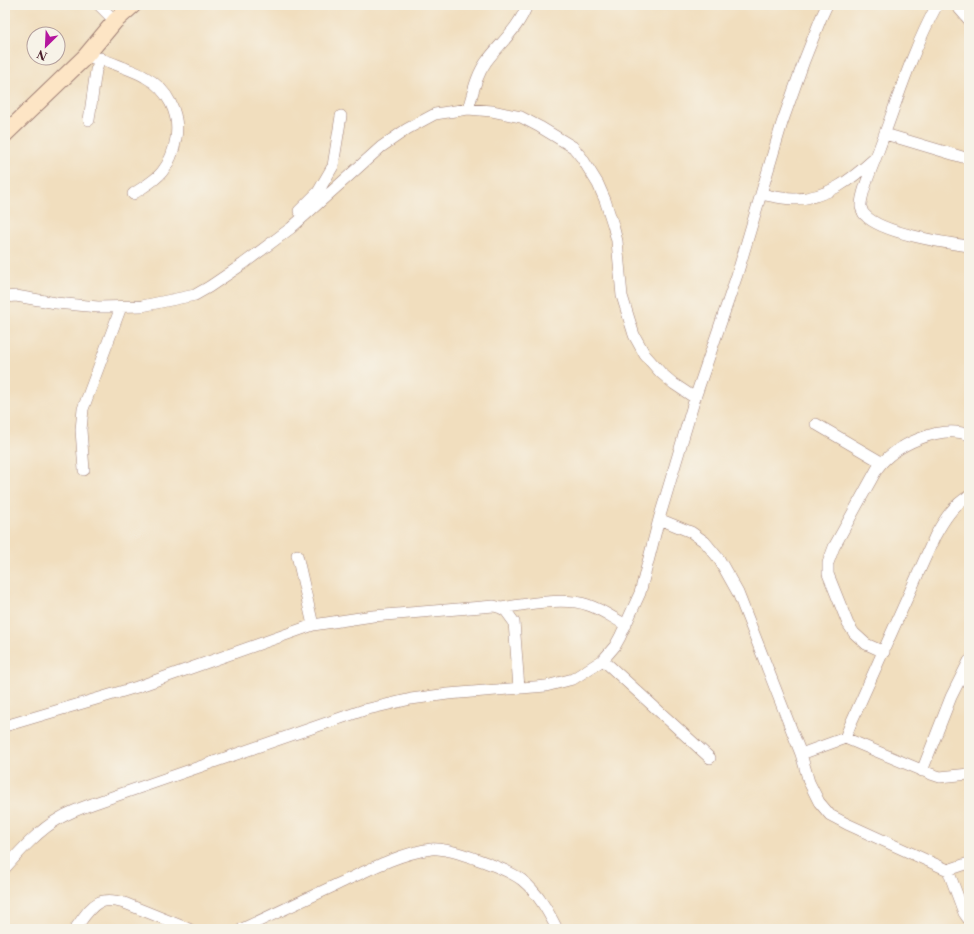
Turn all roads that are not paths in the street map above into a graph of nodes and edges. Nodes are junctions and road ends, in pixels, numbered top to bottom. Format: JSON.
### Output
{"nodes":[{"id":1,"x":99,"y":5,"type":"edge"},
{"id":2,"x":133,"y":5,"type":"edge"},
{"id":3,"x":527,"y":5,"type":"edge"},
{"id":4,"x":827,"y":5,"type":"edge"},
{"id":5,"x":937,"y":5,"type":"edge"},
{"id":6,"x":956,"y":5,"type":"edge"},
{"id":7,"x":969,"y":20,"type":"edge"},
{"id":8,"x":114,"y":21,"type":"junction"},
{"id":9,"x":84,"y":57,"type":"junction"},
{"id":10,"x":101,"y":58,"type":"junction"},
{"id":11,"x":468,"y":108,"type":"junction"},
{"id":12,"x":341,"y":116,"type":"dead end"},
{"id":13,"x":89,"y":120,"type":"dead end"},
{"id":14,"x":5,"y":134,"type":"edge"},
{"id":15,"x":885,"y":134,"type":"junction"},
{"id":16,"x":877,"y":156,"type":"junction"},
{"id":17,"x":969,"y":159,"type":"edge"},
{"id":18,"x":133,"y":194,"type":"dead end"},
{"id":19,"x":761,"y":194,"type":"junction"},
{"id":20,"x":291,"y":228,"type":"junction"},
{"id":21,"x":969,"y":246,"type":"edge"},
{"id":22,"x":5,"y":297,"type":"edge"},
{"id":23,"x":122,"y":307,"type":"junction"},
{"id":24,"x":694,"y":398,"type":"junction"},
{"id":25,"x":816,"y":424,"type":"dead end"},
{"id":26,"x":969,"y":435,"type":"edge"},
{"id":27,"x":882,"y":462,"type":"junction"},
{"id":28,"x":84,"y":470,"type":"dead end"},
{"id":29,"x":969,"y":496,"type":"edge"},
{"id":30,"x":659,"y":519,"type":"junction"},
{"id":31,"x":297,"y":554,"type":"dead end"},
{"id":32,"x":501,"y":608,"type":"junction"},
{"id":33,"x":314,"y":625,"type":"junction"},
{"id":34,"x":626,"y":625,"type":"junction"},
{"id":35,"x":884,"y":652,"type":"junction"},
{"id":36,"x":603,"y":660,"type":"junction"},
{"id":37,"x":969,"y":661,"type":"edge"},
{"id":38,"x":518,"y":688,"type":"junction"},
{"id":39,"x":5,"y":726,"type":"edge"},
{"id":40,"x":845,"y":738,"type":"junction"},
{"id":41,"x":802,"y":754,"type":"junction"},
{"id":42,"x":710,"y":758,"type":"dead end"},
{"id":43,"x":922,"y":771,"type":"junction"},
{"id":44,"x":969,"y":774,"type":"edge"},
{"id":45,"x":969,"y":863,"type":"edge"},
{"id":46,"x":5,"y":868,"type":"edge"},
{"id":47,"x":948,"y":870,"type":"junction"},
{"id":48,"x":969,"y":920,"type":"edge"},
{"id":49,"x":75,"y":929,"type":"edge"},
{"id":50,"x":189,"y":929,"type":"edge"},
{"id":51,"x":242,"y":929,"type":"edge"},
{"id":52,"x":557,"y":929,"type":"edge"}],
"edges":[{"from":1,"to":8,"type":"street"},
{"from":2,"to":8,"type":"street"},
{"from":3,"to":11,"type":"street"},
{"from":4,"to":19,"type":"street"},
{"from":5,"to":15,"type":"street"},
{"from":6,"to":7,"type":"street"},
{"from":8,"to":9,"type":"street"},
{"from":9,"to":10,"type":"street"},
{"from":9,"to":14,"type":"street"},
{"from":10,"to":13,"type":"street"},
{"from":10,"to":18,"type":"street"},
{"from":11,"to":20,"type":"street"},
{"from":11,"to":24,"type":"street"},
{"from":12,"to":20,"type":"street"},
{"from":15,"to":16,"type":"street"},
{"from":15,"to":17,"type":"street"},
{"from":16,"to":19,"type":"street"},
{"from":16,"to":21,"type":"street"},
{"from":19,"to":24,"type":"street"},
{"from":20,"to":23,"type":"street"},
{"from":22,"to":23,"type":"street"},
{"from":23,"to":28,"type":"street"},
{"from":24,"to":30,"type":"street"},
{"from":25,"to":27,"type":"street"},
{"from":26,"to":27,"type":"street"},
{"from":27,"to":35,"type":"street"},
{"from":29,"to":35,"type":"street"},
{"from":30,"to":34,"type":"street"},
{"from":30,"to":41,"type":"street"},
{"from":31,"to":33,"type":"street"},
{"from":32,"to":33,"type":"street"},
{"from":32,"to":34,"type":"street"},
{"from":32,"to":38,"type":"street"},
{"from":33,"to":39,"type":"street"},
{"from":34,"to":36,"type":"street"},
{"from":35,"to":40,"type":"street"},
{"from":36,"to":38,"type":"street"},
{"from":36,"to":42,"type":"street"},
{"from":37,"to":43,"type":"street"},
{"from":38,"to":46,"type":"street"},
{"from":40,"to":41,"type":"street"},
{"from":40,"to":43,"type":"street"},
{"from":41,"to":47,"type":"street"},
{"from":43,"to":44,"type":"street"},
{"from":45,"to":47,"type":"street"},
{"from":47,"to":48,"type":"street"},
{"from":49,"to":50,"type":"street"},
{"from":51,"to":52,"type":"street"}]}
